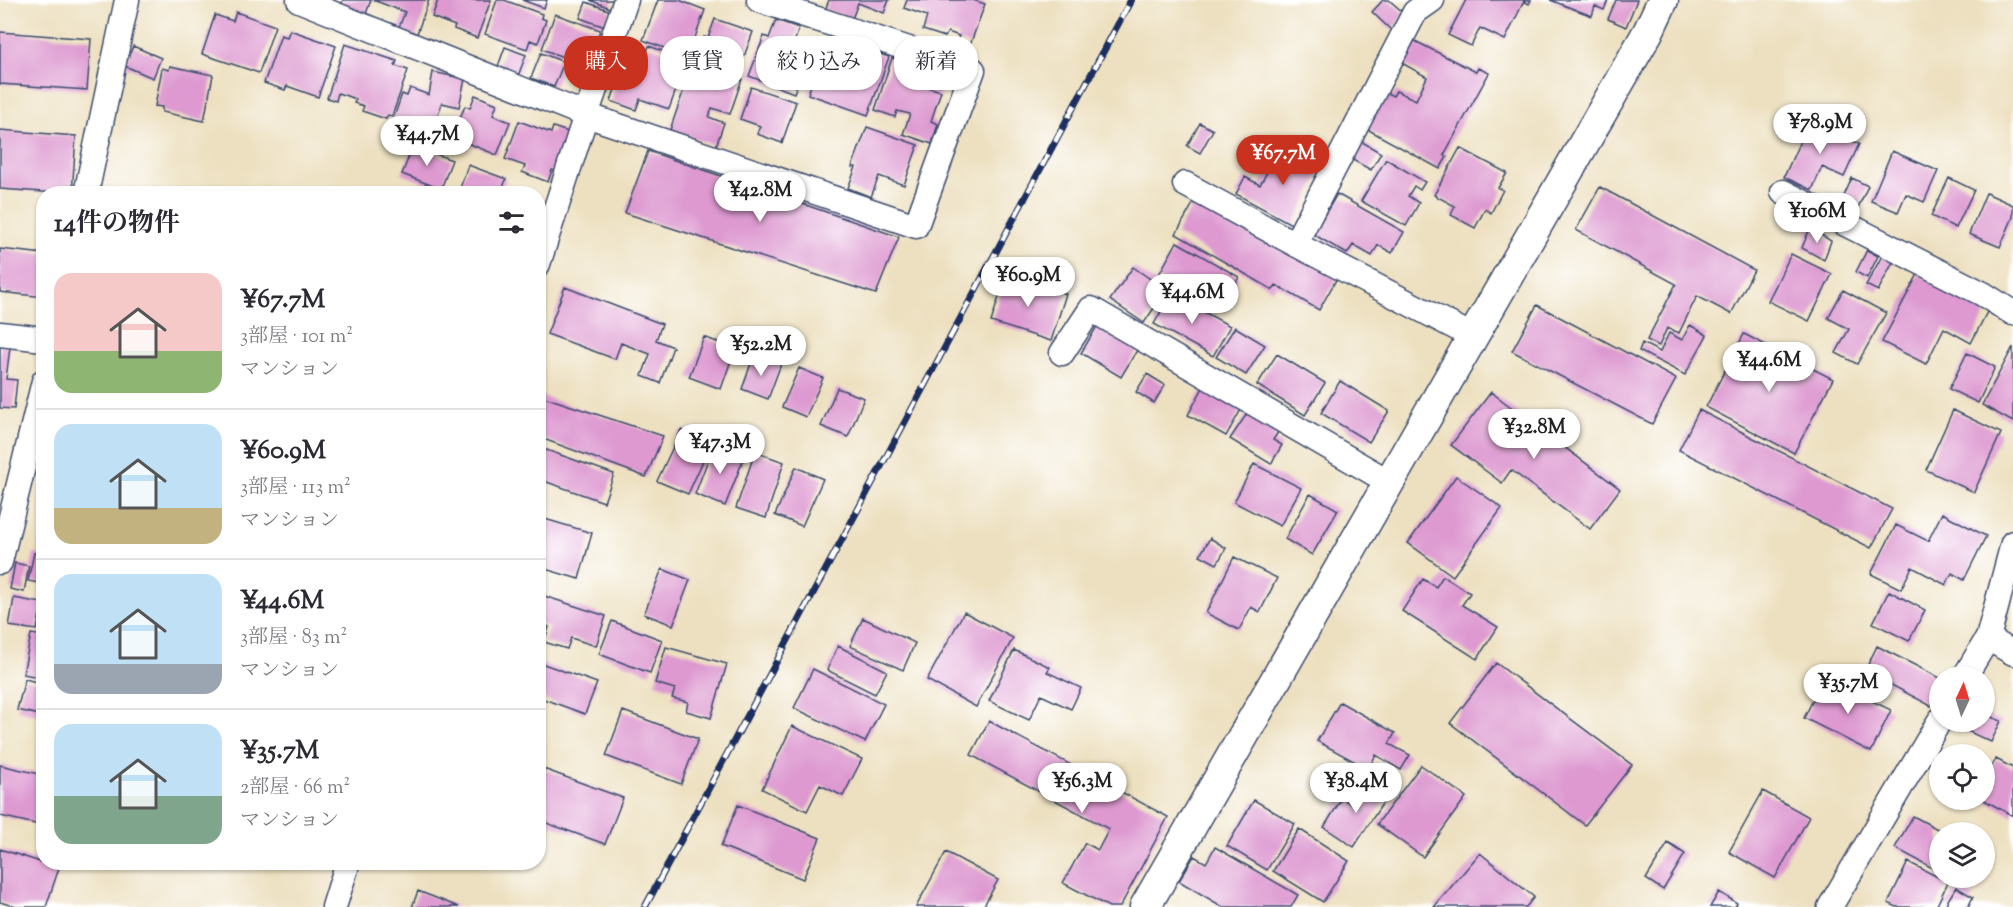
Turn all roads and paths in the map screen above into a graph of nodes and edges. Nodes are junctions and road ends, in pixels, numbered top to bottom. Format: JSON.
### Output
{"nodes":[{"id":1,"x":128,"y":0,"type":"edge"},
{"id":2,"x":299,"y":0,"type":"edge"},
{"id":3,"x":626,"y":0,"type":"edge"},
{"id":4,"x":759,"y":0,"type":"edge"},
{"id":5,"x":1432,"y":0,"type":"edge"},
{"id":6,"x":1663,"y":0,"type":"edge"},
{"id":7,"x":586,"y":115,"type":"junction"},
{"id":8,"x":1185,"y":184,"type":"dead end"},
{"id":9,"x":88,"y":186,"type":"edge"},
{"id":10,"x":1783,"y":192,"type":"dead end"},
{"id":11,"x":546,"y":239,"type":"edge"},
{"id":12,"x":1295,"y":244,"type":"junction"},
{"id":13,"x":2013,"y":313,"type":"edge"},
{"id":14,"x":0,"y":334,"type":"edge"},
{"id":15,"x":1474,"y":337,"type":"junction"},
{"id":16,"x":36,"y":338,"type":"edge"},
{"id":17,"x":1062,"y":353,"type":"dead end"},
{"id":18,"x":36,"y":407,"type":"edge"},
{"id":19,"x":1389,"y":482,"type":"junction"},
{"id":20,"x":7,"y":500,"type":"edge"},
{"id":21,"x":2013,"y":543,"type":"edge"},
{"id":22,"x":0,"y":562,"type":"edge"},
{"id":23,"x":1988,"y":638,"type":"junction"},
{"id":24,"x":2013,"y":653,"type":"edge"},
{"id":25,"x":1971,"y":666,"type":"edge"},
{"id":26,"x":1933,"y":732,"type":"edge"},
{"id":27,"x":346,"y":870,"type":"edge"},
{"id":28,"x":334,"y":907,"type":"edge"},
{"id":29,"x":1145,"y":907,"type":"edge"},
{"id":30,"x":1830,"y":907,"type":"edge"}],
"edges":[{"from":1,"to":9,"type":"street"},
{"from":2,"to":7,"type":"street"},
{"from":3,"to":7,"type":"street"},
{"from":4,"to":7,"type":"street"},
{"from":5,"to":12,"type":"street"},
{"from":6,"to":15,"type":"street"},
{"from":7,"to":11,"type":"street"},
{"from":8,"to":12,"type":"street"},
{"from":10,"to":13,"type":"street"},
{"from":12,"to":15,"type":"street"},
{"from":14,"to":16,"type":"street"},
{"from":15,"to":19,"type":"street"},
{"from":17,"to":19,"type":"street"},
{"from":18,"to":20,"type":"street"},
{"from":19,"to":29,"type":"street"},
{"from":20,"to":22,"type":"street"},
{"from":21,"to":23,"type":"street"},
{"from":23,"to":24,"type":"street"},
{"from":23,"to":25,"type":"street"},
{"from":26,"to":30,"type":"street"},
{"from":27,"to":28,"type":"street"}]}
